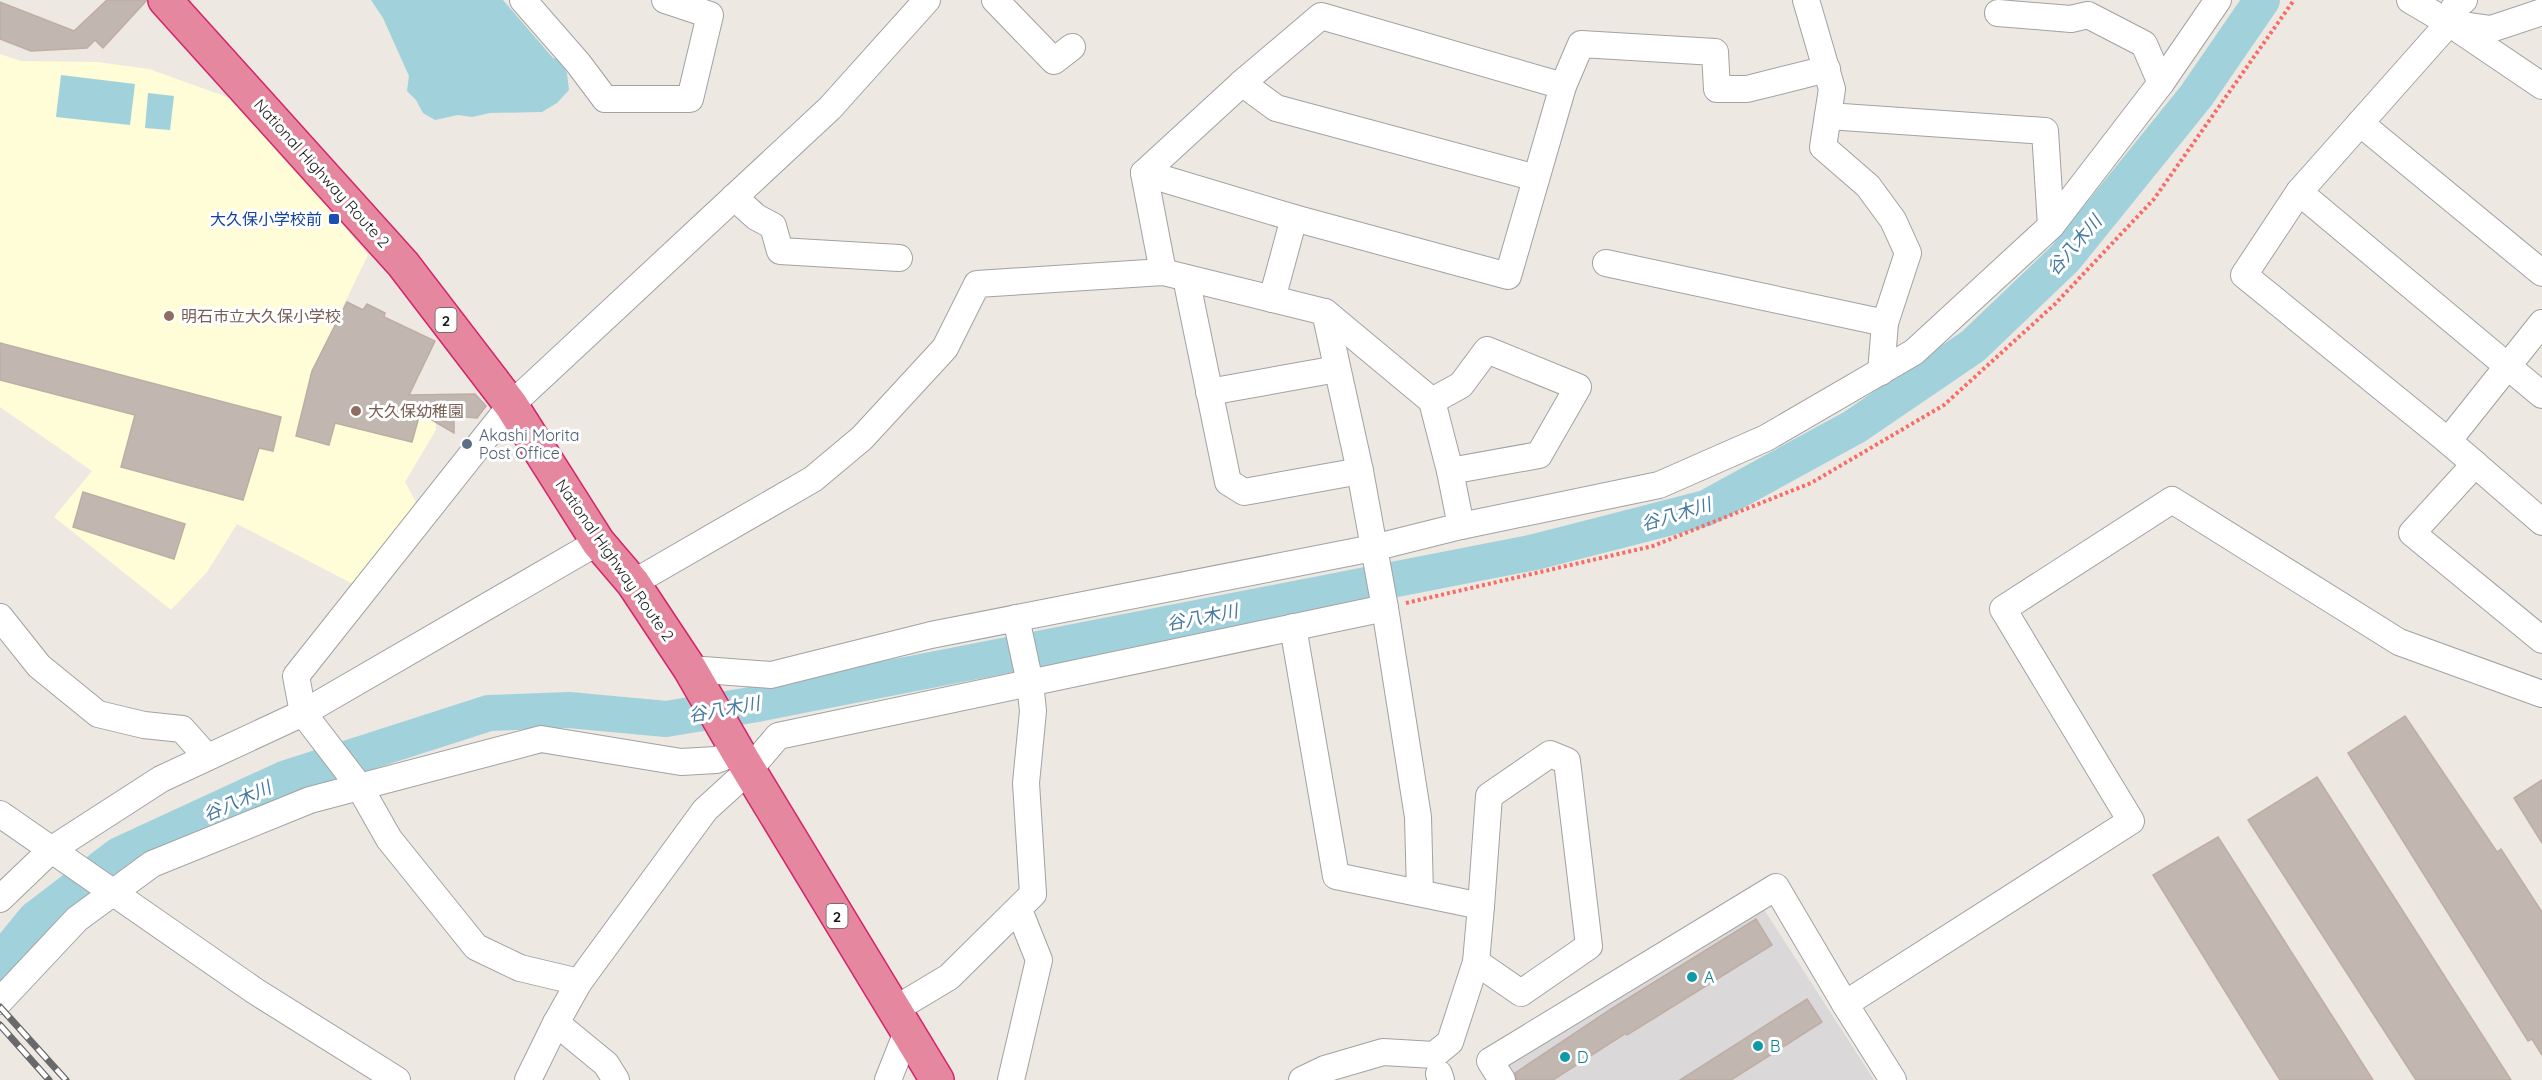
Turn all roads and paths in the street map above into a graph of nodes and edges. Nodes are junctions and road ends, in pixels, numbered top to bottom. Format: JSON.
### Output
{"nodes":[{"id":1,"x":165,"y":0,"type":"edge"},
{"id":2,"x":524,"y":0,"type":"edge"},
{"id":3,"x":665,"y":0,"type":"edge"},
{"id":4,"x":927,"y":0,"type":"edge"},
{"id":5,"x":995,"y":0,"type":"edge"},
{"id":6,"x":1806,"y":0,"type":"edge"},
{"id":7,"x":2218,"y":0,"type":"edge"},
{"id":8,"x":2410,"y":0,"type":"edge"},
{"id":9,"x":2463,"y":0,"type":"edge"},
{"id":10,"x":2542,"y":12,"type":"edge"},
{"id":11,"x":1998,"y":13,"type":"dead end"},
{"id":12,"x":2449,"y":23,"type":"junction"},
{"id":13,"x":1072,"y":47,"type":"dead end"},
{"id":14,"x":1827,"y":69,"type":"junction"},
{"id":15,"x":1242,"y":83,"type":"junction"},
{"id":16,"x":2161,"y":83,"type":"junction"},
{"id":17,"x":1563,"y":86,"type":"junction"},
{"id":18,"x":2542,"y":86,"type":"edge"},
{"id":19,"x":1828,"y":116,"type":"junction"},
{"id":20,"x":2360,"y":123,"type":"junction"},
{"id":21,"x":1144,"y":173,"type":"junction"},
{"id":22,"x":1536,"y":178,"type":"junction"},
{"id":23,"x":2299,"y":192,"type":"junction"},
{"id":24,"x":734,"y":197,"type":"junction"},
{"id":25,"x":1294,"y":218,"type":"junction"},
{"id":26,"x":2051,"y":226,"type":"junction"},
{"id":27,"x":899,"y":258,"type":"dead end"},
{"id":28,"x":1606,"y":263,"type":"dead end"},
{"id":29,"x":2542,"y":273,"type":"edge"},
{"id":30,"x":1175,"y":275,"type":"junction"},
{"id":31,"x":1272,"y":299,"type":"junction"},
{"id":32,"x":1325,"y":312,"type":"junction"},
{"id":33,"x":1885,"y":323,"type":"junction"},
{"id":34,"x":2542,"y":323,"type":"edge"},
{"id":35,"x":2508,"y":366,"type":"junction"},
{"id":36,"x":1337,"y":369,"type":"junction"},
{"id":37,"x":1881,"y":372,"type":"junction"},
{"id":38,"x":1209,"y":392,"type":"junction"},
{"id":39,"x":2542,"y":394,"type":"edge"},
{"id":40,"x":1432,"y":401,"type":"junction"},
{"id":41,"x":511,"y":405,"type":"junction"},
{"id":42,"x":2448,"y":441,"type":"junction"},
{"id":43,"x":2475,"y":464,"type":"junction"},
{"id":44,"x":1360,"y":471,"type":"junction"},
{"id":45,"x":1450,"y":471,"type":"junction"},
{"id":46,"x":2542,"y":522,"type":"edge"},
{"id":47,"x":1461,"y":526,"type":"junction"},
{"id":48,"x":598,"y":542,"type":"junction"},
{"id":49,"x":1373,"y":548,"type":"junction"},
{"id":50,"x":633,"y":583,"type":"junction"},
{"id":51,"x":1385,"y":608,"type":"junction"},
{"id":52,"x":0,"y":617,"type":"edge"},
{"id":53,"x":1016,"y":618,"type":"junction"},
{"id":54,"x":1293,"y":627,"type":"junction"},
{"id":55,"x":2542,"y":640,"type":"edge"},
{"id":56,"x":690,"y":669,"type":"junction"},
{"id":57,"x":1030,"y":683,"type":"junction"},
{"id":58,"x":2542,"y":694,"type":"edge"},
{"id":59,"x":303,"y":712,"type":"junction"},
{"id":60,"x":207,"y":757,"type":"junction"},
{"id":61,"x":743,"y":761,"type":"junction"},
{"id":62,"x":359,"y":786,"type":"junction"},
{"id":63,"x":0,"y":814,"type":"edge"},
{"id":64,"x":51,"y":850,"type":"junction"},
{"id":65,"x":108,"y":891,"type":"junction"},
{"id":66,"x":1420,"y":893,"type":"junction"},
{"id":67,"x":0,"y":899,"type":"edge"},
{"id":68,"x":1481,"y":906,"type":"junction"},
{"id":69,"x":1019,"y":910,"type":"junction"},
{"id":70,"x":1476,"y":962,"type":"junction"},
{"id":71,"x":579,"y":982,"type":"junction"},
{"id":72,"x":0,"y":1001,"type":"edge"},
{"id":73,"x":1845,"y":1004,"type":"junction"},
{"id":74,"x":900,"y":1021,"type":"junction"},
{"id":75,"x":556,"y":1023,"type":"junction"},
{"id":76,"x":397,"y":1080,"type":"edge"},
{"id":77,"x":528,"y":1080,"type":"edge"},
{"id":78,"x":616,"y":1080,"type":"edge"},
{"id":79,"x":888,"y":1080,"type":"edge"},
{"id":80,"x":937,"y":1080,"type":"edge"},
{"id":81,"x":1011,"y":1080,"type":"edge"},
{"id":82,"x":1302,"y":1080,"type":"edge"},
{"id":83,"x":1502,"y":1080,"type":"edge"},
{"id":84,"x":1893,"y":1080,"type":"edge"}],
"edges":[{"from":1,"to":41,"type":"highway","name":"National Highway Route 2","number":"2"},
{"from":2,"to":3,"type":"street"},
{"from":4,"to":24,"type":"street"},
{"from":5,"to":13,"type":"street"},
{"from":6,"to":14,"type":"street"},
{"from":7,"to":16,"type":"street"},
{"from":8,"to":12,"type":"street"},
{"from":9,"to":12,"type":"street"},
{"from":10,"to":12,"type":"street"},
{"from":11,"to":16,"type":"street"},
{"from":12,"to":18,"type":"street"},
{"from":12,"to":20,"type":"street"},
{"from":14,"to":17,"type":"street"},
{"from":14,"to":19,"type":"street"},
{"from":15,"to":17,"type":"street"},
{"from":15,"to":21,"type":"street"},
{"from":15,"to":22,"type":"street"},
{"from":16,"to":26,"type":"street"},
{"from":17,"to":22,"type":"street"},
{"from":19,"to":26,"type":"street"},
{"from":19,"to":33,"type":"street"},
{"from":20,"to":23,"type":"street"},
{"from":20,"to":29,"type":"street"},
{"from":21,"to":25,"type":"street"},
{"from":21,"to":30,"type":"street"},
{"from":22,"to":25,"type":"street"},
{"from":23,"to":35,"type":"street"},
{"from":23,"to":42,"type":"street"},
{"from":24,"to":27,"type":"street"},
{"from":24,"to":41,"type":"street"},
{"from":25,"to":31,"type":"street"},
{"from":26,"to":37,"type":"street"},
{"from":28,"to":33,"type":"street"},
{"from":30,"to":31,"type":"street"},
{"from":30,"to":38,"type":"street"},
{"from":30,"to":50,"type":"street"},
{"from":31,"to":32,"type":"street"},
{"from":32,"to":36,"type":"street"},
{"from":32,"to":40,"type":"street"},
{"from":33,"to":37,"type":"street"},
{"from":34,"to":35,"type":"street"},
{"from":35,"to":39,"type":"street"},
{"from":35,"to":42,"type":"street"},
{"from":36,"to":38,"type":"street"},
{"from":36,"to":44,"type":"street"},
{"from":37,"to":47,"type":"street"},
{"from":38,"to":44,"type":"street"},
{"from":40,"to":45,"type":"street"},
{"from":40,"to":45,"type":"street"},
{"from":41,"to":48,"type":"highway","name":"National Highway Route 2","number":"2"},
{"from":41,"to":59,"type":"street"},
{"from":42,"to":43,"type":"street"},
{"from":43,"to":46,"type":"street"},
{"from":43,"to":55,"type":"street"},
{"from":44,"to":49,"type":"street"},
{"from":45,"to":47,"type":"street"},
{"from":47,"to":49,"type":"street"},
{"from":48,"to":50,"type":"highway","name":"National Highway Route 2","number":"2"},
{"from":48,"to":59,"type":"street"},
{"from":49,"to":51,"type":"street"},
{"from":49,"to":53,"type":"street"},
{"from":50,"to":56,"type":"highway","name":"National Highway Route 2","number":"2"},
{"from":51,"to":54,"type":"street"},
{"from":51,"to":66,"type":"street"},
{"from":52,"to":60,"type":"street"},
{"from":53,"to":56,"type":"street"},
{"from":53,"to":57,"type":"street"},
{"from":54,"to":57,"type":"street"},
{"from":54,"to":66,"type":"street"},
{"from":56,"to":61,"type":"highway","name":"National Highway Route 2","number":"2"},
{"from":57,"to":61,"type":"street"},
{"from":57,"to":69,"type":"street"},
{"from":58,"to":73,"type":"street"},
{"from":59,"to":60,"type":"street"},
{"from":59,"to":62,"type":"street"},
{"from":60,"to":64,"type":"street"},
{"from":61,"to":62,"type":"street"},
{"from":61,"to":71,"type":"street"},
{"from":61,"to":74,"type":"highway","name":"National Highway Route 2","number":"2"},
{"from":62,"to":65,"type":"street"},
{"from":62,"to":71,"type":"street"},
{"from":63,"to":64,"type":"street"},
{"from":64,"to":65,"type":"street"},
{"from":64,"to":67,"type":"street"},
{"from":65,"to":72,"type":"street"},
{"from":65,"to":76,"type":"street"},
{"from":66,"to":68,"type":"street"},
{"from":68,"to":70,"type":"street"},
{"from":68,"to":70,"type":"street"},
{"from":69,"to":74,"type":"street"},
{"from":69,"to":81,"type":"street"},
{"from":70,"to":82,"type":"street"},
{"from":71,"to":75,"type":"street"},
{"from":73,"to":83,"type":"street"},
{"from":73,"to":84,"type":"street"},
{"from":74,"to":79,"type":"street"},
{"from":74,"to":80,"type":"highway","name":"National Highway Route 2","number":"2"},
{"from":75,"to":77,"type":"street"},
{"from":75,"to":78,"type":"street"}]}
